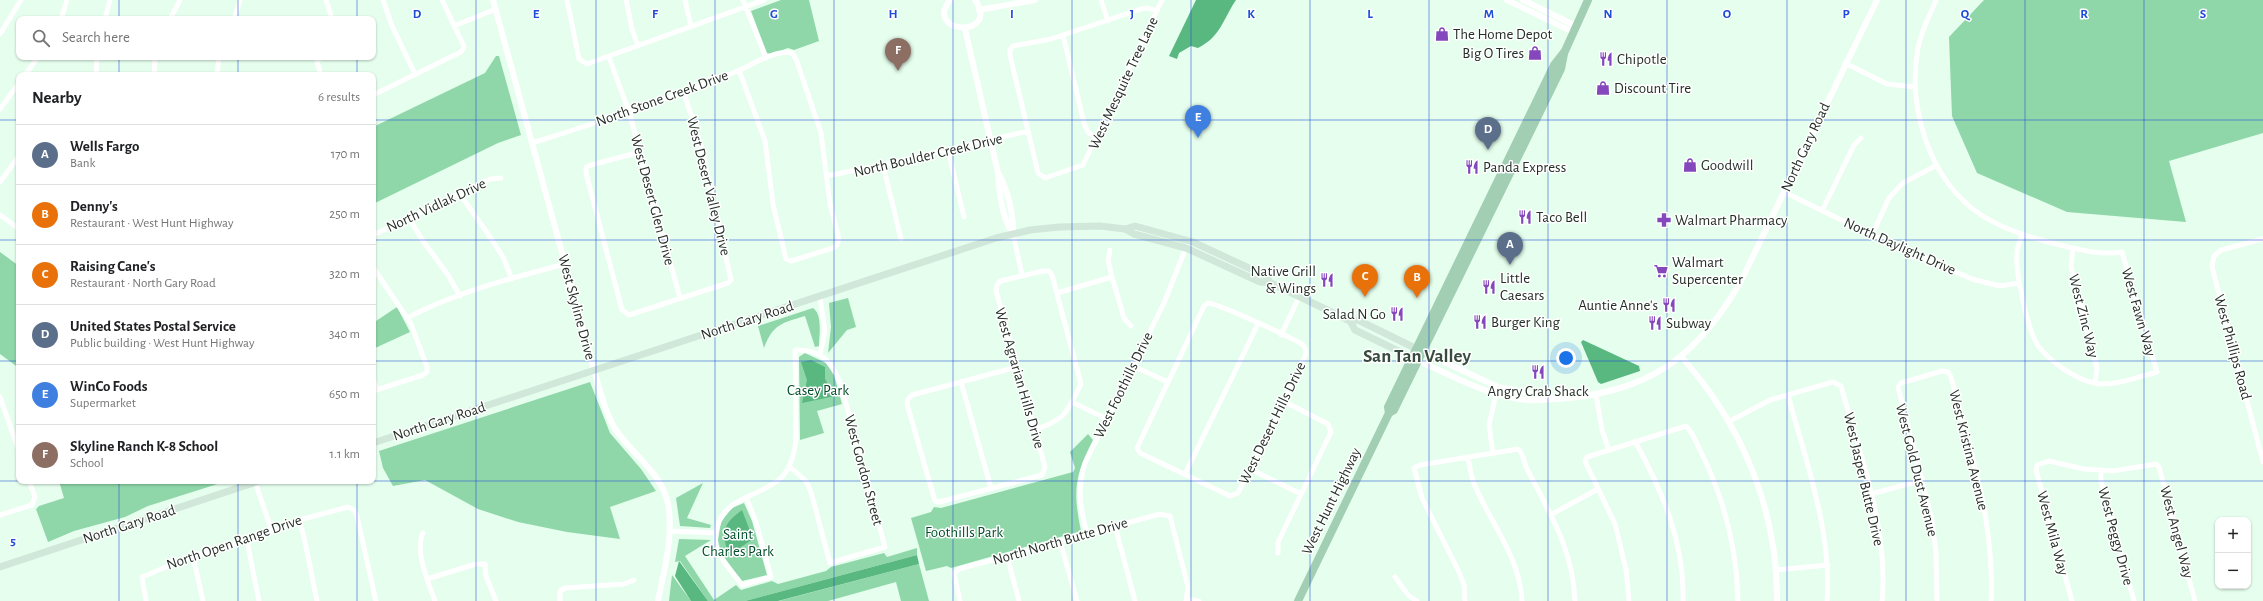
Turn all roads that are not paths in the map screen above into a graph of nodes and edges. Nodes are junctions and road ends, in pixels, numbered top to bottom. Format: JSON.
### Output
{"nodes":[{"id":1,"x":21,"y":0,"type":"edge"},
{"id":2,"x":67,"y":0,"type":"edge"},
{"id":3,"x":110,"y":0,"type":"edge"},
{"id":4,"x":180,"y":0,"type":"edge"},
{"id":5,"x":240,"y":0,"type":"edge"},
{"id":6,"x":326,"y":0,"type":"edge"},
{"id":7,"x":383,"y":0,"type":"edge"},
{"id":8,"x":442,"y":0,"type":"edge"},
{"id":9,"x":493,"y":0,"type":"edge"},
{"id":10,"x":567,"y":0,"type":"edge"},
{"id":11,"x":626,"y":0,"type":"edge"},
{"id":12,"x":685,"y":0,"type":"edge"},
{"id":13,"x":743,"y":0,"type":"edge"},
{"id":14,"x":764,"y":0,"type":"edge"},
{"id":15,"x":950,"y":0,"type":"edge"},
{"id":16,"x":975,"y":0,"type":"edge"},
{"id":17,"x":1035,"y":0,"type":"edge"},
{"id":18,"x":1101,"y":0,"type":"edge"},
{"id":19,"x":1162,"y":0,"type":"edge"},
{"id":20,"x":1508,"y":0,"type":"edge"},
{"id":21,"x":1523,"y":0,"type":"edge"},
{"id":22,"x":1588,"y":0,"type":"edge"},
{"id":23,"x":1877,"y":0,"type":"edge"},
{"id":24,"x":1936,"y":0,"type":"edge"},
{"id":25,"x":745,"y":6,"type":"junction"},
{"id":26,"x":496,"y":9,"type":"junction"},
{"id":27,"x":979,"y":10,"type":"junction"},
{"id":28,"x":1157,"y":11,"type":"junction"},
{"id":29,"x":61,"y":16,"type":"edge"},
{"id":30,"x":106,"y":16,"type":"edge"},
{"id":31,"x":172,"y":16,"type":"edge"},
{"id":32,"x":235,"y":16,"type":"edge"},
{"id":33,"x":331,"y":16,"type":"edge"},
{"id":34,"x":1108,"y":20,"type":"junction"},
{"id":35,"x":454,"y":26,"type":"junction"},
{"id":36,"x":691,"y":26,"type":"junction"},
{"id":37,"x":964,"y":29,"type":"junction"},
{"id":38,"x":1574,"y":29,"type":"junction"},
{"id":39,"x":0,"y":34,"type":"edge"},
{"id":40,"x":1063,"y":35,"type":"junction"},
{"id":41,"x":638,"y":46,"type":"junction"},
{"id":42,"x":609,"y":57,"type":"junction"},
{"id":43,"x":766,"y":58,"type":"junction"},
{"id":44,"x":36,"y":60,"type":"edge"},
{"id":45,"x":97,"y":60,"type":"edge"},
{"id":46,"x":155,"y":60,"type":"edge"},
{"id":47,"x":219,"y":60,"type":"edge"},
{"id":48,"x":318,"y":60,"type":"edge"},
{"id":49,"x":1845,"y":63,"type":"junction"},
{"id":50,"x":739,"y":70,"type":"junction"},
{"id":51,"x":27,"y":72,"type":"edge"},
{"id":52,"x":96,"y":72,"type":"edge"},
{"id":53,"x":154,"y":72,"type":"edge"},
{"id":54,"x":217,"y":72,"type":"edge"},
{"id":55,"x":320,"y":72,"type":"edge"},
{"id":56,"x":415,"y":74,"type":"junction"},
{"id":57,"x":16,"y":87,"type":"edge"},
{"id":58,"x":1915,"y":87,"type":"junction"},
{"id":59,"x":684,"y":93,"type":"junction"},
{"id":60,"x":376,"y":94,"type":"edge"},
{"id":61,"x":0,"y":109,"type":"edge"},
{"id":62,"x":629,"y":112,"type":"junction"},
{"id":63,"x":1028,"y":131,"type":"junction"},
{"id":64,"x":1096,"y":138,"type":"junction"},
{"id":65,"x":1861,"y":138,"type":"dead end"},
{"id":66,"x":990,"y":141,"type":"junction"},
{"id":67,"x":532,"y":143,"type":"junction"},
{"id":68,"x":948,"y":150,"type":"junction"},
{"id":69,"x":640,"y":152,"type":"junction"},
{"id":70,"x":16,"y":161,"type":"edge"},
{"id":71,"x":883,"y":165,"type":"junction"},
{"id":72,"x":1937,"y":165,"type":"junction"},
{"id":73,"x":826,"y":176,"type":"junction"},
{"id":74,"x":501,"y":178,"type":"dead end"},
{"id":75,"x":0,"y":180,"type":"edge"},
{"id":76,"x":1784,"y":192,"type":"junction"},
{"id":77,"x":458,"y":193,"type":"junction"},
{"id":78,"x":1822,"y":211,"type":"junction"},
{"id":79,"x":0,"y":215,"type":"edge"},
{"id":80,"x":408,"y":217,"type":"junction"},
{"id":81,"x":964,"y":217,"type":"dead end"},
{"id":82,"x":16,"y":227,"type":"edge"},
{"id":83,"x":376,"y":233,"type":"edge"},
{"id":84,"x":1013,"y":234,"type":"junction"},
{"id":85,"x":1872,"y":235,"type":"junction"},
{"id":86,"x":2022,"y":235,"type":"junction"},
{"id":87,"x":901,"y":239,"type":"dead end"},
{"id":88,"x":2263,"y":239,"type":"edge"},
{"id":89,"x":1187,"y":244,"type":"junction"},
{"id":90,"x":2073,"y":248,"type":"junction"},
{"id":91,"x":1110,"y":250,"type":"dead end"},
{"id":92,"x":565,"y":264,"type":"junction"},
{"id":93,"x":376,"y":271,"type":"edge"},
{"id":94,"x":1022,"y":275,"type":"junction"},
{"id":95,"x":1112,"y":278,"type":"junction"},
{"id":96,"x":512,"y":279,"type":"junction"},
{"id":97,"x":2019,"y":283,"type":"junction"},
{"id":98,"x":1057,"y":293,"type":"junction"},
{"id":99,"x":460,"y":296,"type":"junction"},
{"id":100,"x":820,"y":296,"type":"junction"},
{"id":101,"x":1299,"y":297,"type":"junction"},
{"id":102,"x":680,"y":298,"type":"junction"},
{"id":103,"x":408,"y":318,"type":"junction"},
{"id":104,"x":1350,"y":321,"type":"junction"},
{"id":105,"x":1258,"y":324,"type":"junction"},
{"id":106,"x":1131,"y":326,"type":"dead end"},
{"id":107,"x":1376,"y":329,"type":"junction"},
{"id":108,"x":1360,"y":332,"type":"junction"},
{"id":109,"x":1281,"y":335,"type":"junction"},
{"id":110,"x":1420,"y":350,"type":"junction"},
{"id":111,"x":820,"y":355,"type":"junction"},
{"id":112,"x":1681,"y":356,"type":"junction"},
{"id":113,"x":1415,"y":359,"type":"junction"},
{"id":114,"x":1133,"y":366,"type":"junction"},
{"id":115,"x":1017,"y":367,"type":"junction"},
{"id":116,"x":594,"y":370,"type":"junction"},
{"id":117,"x":961,"y":382,"type":"junction"},
{"id":118,"x":1168,"y":382,"type":"junction"},
{"id":119,"x":2094,"y":383,"type":"junction"},
{"id":120,"x":1898,"y":387,"type":"joint"},
{"id":121,"x":376,"y":390,"type":"edge"},
{"id":122,"x":1496,"y":394,"type":"junction"},
{"id":123,"x":1596,"y":395,"type":"junction"},
{"id":124,"x":1788,"y":395,"type":"junction"},
{"id":125,"x":0,"y":397,"type":"edge"},
{"id":126,"x":1556,"y":399,"type":"junction"},
{"id":127,"x":1282,"y":401,"type":"junction"},
{"id":128,"x":1072,"y":402,"type":"junction"},
{"id":129,"x":1107,"y":419,"type":"junction"},
{"id":130,"x":1728,"y":422,"type":"junction"},
{"id":131,"x":1034,"y":430,"type":"junction"},
{"id":132,"x":1635,"y":441,"type":"junction"},
{"id":133,"x":16,"y":442,"type":"edge"},
{"id":134,"x":376,"y":442,"type":"edge"},
{"id":135,"x":2260,"y":442,"type":"edge"},
{"id":136,"x":1609,"y":450,"type":"junction"},
{"id":137,"x":1493,"y":454,"type":"junction"},
{"id":138,"x":1468,"y":458,"type":"junction"},
{"id":139,"x":2263,"y":462,"type":"edge"},
{"id":140,"x":789,"y":466,"type":"junction"},
{"id":141,"x":1250,"y":470,"type":"junction"},
{"id":142,"x":2101,"y":471,"type":"junction"},
{"id":143,"x":1185,"y":474,"type":"junction"},
{"id":144,"x":1923,"y":480,"type":"junction"},
{"id":145,"x":30,"y":484,"type":"edge"},
{"id":146,"x":251,"y":484,"type":"edge"},
{"id":147,"x":258,"y":484,"type":"edge"},
{"id":148,"x":990,"y":488,"type":"junction"},
{"id":149,"x":1598,"y":489,"type":"junction"},
{"id":150,"x":1301,"y":494,"type":"junction"},
{"id":151,"x":1871,"y":494,"type":"junction"},
{"id":152,"x":746,"y":497,"type":"junction"},
{"id":153,"x":1552,"y":514,"type":"junction"},
{"id":154,"x":0,"y":515,"type":"edge"},
{"id":155,"x":299,"y":520,"type":"junction"},
{"id":156,"x":1115,"y":526,"type":"junction"},
{"id":157,"x":272,"y":531,"type":"junction"},
{"id":158,"x":670,"y":531,"type":"junction"},
{"id":159,"x":423,"y":532,"type":"dead end"},
{"id":160,"x":716,"y":533,"type":"junction"},
{"id":161,"x":1087,"y":534,"type":"junction"},
{"id":162,"x":247,"y":541,"type":"junction"},
{"id":163,"x":1060,"y":541,"type":"junction"},
{"id":164,"x":1278,"y":553,"type":"dead end"},
{"id":165,"x":193,"y":556,"type":"junction"},
{"id":166,"x":1007,"y":556,"type":"junction"},
{"id":167,"x":1828,"y":565,"type":"junction"},
{"id":168,"x":0,"y":567,"type":"edge"},
{"id":169,"x":1775,"y":570,"type":"junction"},
{"id":170,"x":1395,"y":577,"type":"dead end"},
{"id":171,"x":427,"y":579,"type":"junction"},
{"id":172,"x":634,"y":580,"type":"dead end"},
{"id":173,"x":1186,"y":600,"type":"edge"},
{"id":174,"x":146,"y":601,"type":"edge"},
{"id":175,"x":203,"y":601,"type":"edge"},
{"id":176,"x":259,"y":601,"type":"edge"},
{"id":177,"x":317,"y":601,"type":"edge"},
{"id":178,"x":376,"y":601,"type":"edge"},
{"id":179,"x":435,"y":601,"type":"edge"},
{"id":180,"x":496,"y":601,"type":"edge"},
{"id":181,"x":560,"y":601,"type":"edge"},
{"id":182,"x":658,"y":601,"type":"edge"},
{"id":183,"x":960,"y":601,"type":"edge"},
{"id":184,"x":1019,"y":601,"type":"edge"},
{"id":185,"x":1077,"y":601,"type":"edge"},
{"id":186,"x":1135,"y":601,"type":"edge"},
{"id":187,"x":1199,"y":601,"type":"edge"},
{"id":188,"x":1298,"y":601,"type":"edge"},
{"id":189,"x":1417,"y":601,"type":"edge"},
{"id":190,"x":1465,"y":601,"type":"edge"},
{"id":191,"x":1522,"y":601,"type":"edge"},
{"id":192,"x":1575,"y":601,"type":"edge"},
{"id":193,"x":1629,"y":601,"type":"edge"},
{"id":194,"x":1683,"y":601,"type":"edge"},
{"id":195,"x":1738,"y":601,"type":"edge"},
{"id":196,"x":1777,"y":601,"type":"edge"},
{"id":197,"x":1827,"y":601,"type":"edge"},
{"id":198,"x":1882,"y":601,"type":"edge"},
{"id":199,"x":1936,"y":601,"type":"edge"},
{"id":200,"x":1991,"y":601,"type":"edge"},
{"id":201,"x":2072,"y":601,"type":"edge"},
{"id":202,"x":2134,"y":601,"type":"edge"},
{"id":203,"x":2196,"y":601,"type":"edge"}],
"edges":[{"from":1,"to":39,"type":"street"},
{"from":2,"to":29,"type":"street"},
{"from":3,"to":30,"type":"street"},
{"from":4,"to":31,"type":"street"},
{"from":5,"to":32,"type":"street"},
{"from":6,"to":33,"type":"street"},
{"from":7,"to":56,"type":"street"},
{"from":8,"to":35,"type":"street"},
{"from":9,"to":26,"type":"street","name":"West Skyline Drive"},
{"from":10,"to":42,"type":"street"},
{"from":11,"to":41,"type":"street"},
{"from":12,"to":36,"type":"street"},
{"from":13,"to":25,"type":"street"},
{"from":14,"to":25,"type":"street"},
{"from":15,"to":37,"type":"street"},
{"from":16,"to":27,"type":"street"},
{"from":17,"to":27,"type":"street"},
{"from":18,"to":34,"type":"street"},
{"from":19,"to":28,"type":"street","name":"West Mesquite Tree Lane"},
{"from":20,"to":38,"type":"street"},
{"from":21,"to":38,"type":"street"},
{"from":22,"to":38,"type":"main road","name":"West Hunt Highway"},
{"from":23,"to":49,"type":"street","name":"North Gary Road"},
{"from":24,"to":58,"type":"street"},
{"from":25,"to":36,"type":"street"},
{"from":25,"to":43,"type":"street"},
{"from":26,"to":35,"type":"street"},
{"from":26,"to":67,"type":"street","name":"West Skyline Drive"},
{"from":27,"to":37,"type":"street"},
{"from":28,"to":34,"type":"street"},
{"from":28,"to":64,"type":"street","name":"West Mesquite Tree Lane"},
{"from":34,"to":40,"type":"street"},
{"from":35,"to":56,"type":"street"},
{"from":36,"to":41,"type":"street"},
{"from":37,"to":66,"type":"street"},
{"from":38,"to":110,"type":"main road","name":"West Hunt Highway"},
{"from":40,"to":63,"type":"street"},
{"from":40,"to":64,"type":"street"},
{"from":41,"to":42,"type":"street"},
{"from":42,"to":62,"type":"street","name":"West Desert Glen Drive"},
{"from":43,"to":50,"type":"street","name":"North Stone Creek Drive"},
{"from":43,"to":73,"type":"street","name":"North Stone Creek Drive"},
{"from":44,"to":51,"type":"street"},
{"from":45,"to":52,"type":"street"},
{"from":46,"to":53,"type":"street"},
{"from":47,"to":54,"type":"street"},
{"from":48,"to":55,"type":"street"},
{"from":49,"to":58,"type":"street"},
{"from":49,"to":76,"type":"street","name":"North Gary Road"},
{"from":50,"to":59,"type":"street","name":"North Stone Creek Drive"},
{"from":50,"to":73,"type":"street"},
{"from":56,"to":60,"type":"street"},
{"from":57,"to":61,"type":"street"},
{"from":58,"to":72,"type":"street"},
{"from":59,"to":62,"type":"street","name":"North Stone Creek Drive"},
{"from":59,"to":102,"type":"street","name":"West Desert Valley Drive"},
{"from":62,"to":67,"type":"street","name":"North Stone Creek Drive"},
{"from":62,"to":69,"type":"street","name":"West Desert Glen Drive"},
{"from":63,"to":64,"type":"street","name":"West Mesquite Tree Lane"},
{"from":63,"to":66,"type":"street","name":"North Boulder Creek Drive"},
{"from":65,"to":78,"type":"street"},
{"from":66,"to":68,"type":"street","name":"North Boulder Creek Drive"},
{"from":66,"to":84,"type":"street"},
{"from":67,"to":92,"type":"street","name":"West Skyline Drive"},
{"from":68,"to":71,"type":"street","name":"North Boulder Creek Drive"},
{"from":68,"to":81,"type":"street"},
{"from":69,"to":102,"type":"street","name":"West Desert Glen Drive"},
{"from":69,"to":102,"type":"street"},
{"from":70,"to":75,"type":"street"},
{"from":71,"to":73,"type":"street","name":"North Boulder Creek Drive"},
{"from":71,"to":87,"type":"street"},
{"from":72,"to":85,"type":"street"},
{"from":72,"to":86,"type":"street"},
{"from":74,"to":77,"type":"street","name":"North Vidlak Drive"},
{"from":76,"to":78,"type":"street","name":"North Daylight Drive"},
{"from":76,"to":112,"type":"street","name":"North Gary Road"},
{"from":77,"to":80,"type":"street","name":"North Vidlak Drive"},
{"from":77,"to":96,"type":"street"},
{"from":78,"to":85,"type":"street","name":"North Daylight Drive"},
{"from":79,"to":82,"type":"street"},
{"from":80,"to":83,"type":"street","name":"North Vidlak Drive"},
{"from":80,"to":99,"type":"street"},
{"from":84,"to":89,"type":"main road","name":"North Gary Road"},
{"from":84,"to":94,"type":"street"},
{"from":84,"to":100,"type":"main road","name":"North Gary Road"},
{"from":85,"to":97,"type":"street","name":"North Daylight Drive"},
{"from":86,"to":90,"type":"street"},
{"from":86,"to":97,"type":"street"},
{"from":88,"to":135,"type":"street","name":"West Phillips Road"},
{"from":89,"to":101,"type":"main road","name":"North Gary Road"},
{"from":89,"to":114,"type":"street","name":"West Foothills Drive"},
{"from":90,"to":119,"type":"street","name":"West Zinc Way"},
{"from":90,"to":119,"type":"street","name":"West Fawn Way"},
{"from":91,"to":95,"type":"street"},
{"from":92,"to":96,"type":"street"},
{"from":92,"to":116,"type":"street","name":"West Skyline Drive"},
{"from":93,"to":103,"type":"street"},
{"from":94,"to":98,"type":"street"},
{"from":94,"to":115,"type":"street","name":"West Agrarian Hills Drive"},
{"from":95,"to":98,"type":"street"},
{"from":95,"to":106,"type":"street"},
{"from":96,"to":99,"type":"street"},
{"from":97,"to":119,"type":"street"},
{"from":98,"to":128,"type":"street"},
{"from":99,"to":103,"type":"street"},
{"from":100,"to":111,"type":"street"},
{"from":100,"to":116,"type":"main road","name":"North Gary Road"},
{"from":101,"to":104,"type":"main road","name":"North Gary Road"},
{"from":101,"to":109,"type":"street"},
{"from":103,"to":121,"type":"street"},
{"from":104,"to":107,"type":"main road","name":"North Gary Road"},
{"from":104,"to":108,"type":"main road","name":"North Gary Road"},
{"from":105,"to":109,"type":"street"},
{"from":105,"to":118,"type":"street"},
{"from":105,"to":143,"type":"street"},
{"from":107,"to":108,"type":"main road"},
{"from":107,"to":110,"type":"main road","name":"North Gary Road"},
{"from":108,"to":113,"type":"main road","name":"North Gary Road"},
{"from":109,"to":127,"type":"street","name":"West Desert Hills Drive"},
{"from":110,"to":113,"type":"main road","name":"West Hunt Highway"},
{"from":110,"to":126,"type":"street","name":"North Gary Road"},
{"from":111,"to":140,"type":"street","name":"West Gordon Street"},
{"from":111,"to":140,"type":"street","name":"West Gordon Street"},
{"from":112,"to":123,"type":"street","name":"North Gary Road"},
{"from":112,"to":130,"type":"street"},
{"from":113,"to":122,"type":"street","name":"North Gary Road"},
{"from":113,"to":188,"type":"main road","name":"West Hunt Highway"},
{"from":114,"to":118,"type":"street"},
{"from":114,"to":129,"type":"street","name":"West Foothills Drive"},
{"from":115,"to":117,"type":"street"},
{"from":115,"to":131,"type":"street","name":"West Agrarian Hills Drive"},
{"from":116,"to":134,"type":"main road","name":"North Gary Road"},
{"from":116,"to":158,"type":"street","name":"West Skyline Drive"},
{"from":117,"to":148,"type":"street"},
{"from":117,"to":148,"type":"street"},
{"from":118,"to":143,"type":"street"},
{"from":120,"to":144,"type":"street","name":"West Gold Dust Avenue"},
{"from":120,"to":200,"type":"street","name":"West Kristina Avenue"},
{"from":122,"to":126,"type":"street","name":"North Gary Road"},
{"from":122,"to":137,"type":"street"},
{"from":123,"to":126,"type":"street","name":"North Gary Road"},
{"from":123,"to":136,"type":"street"},
{"from":124,"to":130,"type":"street"},
{"from":124,"to":151,"type":"street","name":"West Jasper Butte Drive"},
{"from":124,"to":167,"type":"street"},
{"from":125,"to":133,"type":"street"},
{"from":127,"to":141,"type":"street","name":"West Desert Hills Drive"},
{"from":127,"to":150,"type":"street"},
{"from":128,"to":129,"type":"street"},
{"from":128,"to":131,"type":"street"},
{"from":129,"to":161,"type":"street","name":"West Foothills Drive"},
{"from":130,"to":169,"type":"street"},
{"from":131,"to":148,"type":"street","name":"West Agrarian Hills Drive"},
{"from":132,"to":136,"type":"street"},
{"from":132,"to":194,"type":"street"},
{"from":132,"to":195,"type":"street"},
{"from":135,"to":139,"type":"street","name":"West Phillips Road"},
{"from":136,"to":149,"type":"street"},
{"from":137,"to":138,"type":"street"},
{"from":137,"to":153,"type":"street"},
{"from":138,"to":190,"type":"street"},
{"from":138,"to":191,"type":"street"},
{"from":140,"to":152,"type":"street"},
{"from":141,"to":143,"type":"street","name":"West Desert Hills Drive"},
{"from":141,"to":150,"type":"street"},
{"from":142,"to":201,"type":"street","name":"West Mila Way"},
{"from":142,"to":202,"type":"street","name":"West Peggy Drive"},
{"from":142,"to":203,"type":"street","name":"West Angel Way"},
{"from":144,"to":151,"type":"street"},
{"from":144,"to":199,"type":"street","name":"West Gold Dust Avenue"},
{"from":145,"to":154,"type":"street"},
{"from":146,"to":168,"type":"main road","name":"North Gary Road"},
{"from":147,"to":157,"type":"street"},
{"from":149,"to":153,"type":"street"},
{"from":149,"to":193,"type":"street"},
{"from":150,"to":164,"type":"street"},
{"from":151,"to":198,"type":"street","name":"West Jasper Butte Drive"},
{"from":152,"to":160,"type":"street"},
{"from":152,"to":160,"type":"street"},
{"from":153,"to":192,"type":"street"},
{"from":155,"to":157,"type":"street","name":"North Open Range Drive"},
{"from":155,"to":177,"type":"street"},
{"from":155,"to":178,"type":"street","name":"North Open Range Drive"},
{"from":156,"to":161,"type":"street","name":"North North Butte Drive"},
{"from":156,"to":173,"type":"street","name":"North North Butte Drive"},
{"from":156,"to":186,"type":"street"},
{"from":157,"to":162,"type":"street","name":"North Open Range Drive"},
{"from":158,"to":160,"type":"street"},
{"from":158,"to":182,"type":"street","name":"West Skyline Drive"},
{"from":159,"to":171,"type":"street"},
{"from":161,"to":163,"type":"street","name":"North North Butte Drive"},
{"from":162,"to":165,"type":"street","name":"North Open Range Drive"},
{"from":162,"to":176,"type":"street"},
{"from":163,"to":166,"type":"street","name":"North North Butte Drive"},
{"from":163,"to":185,"type":"street"},
{"from":165,"to":174,"type":"street","name":"North Open Range Drive"},
{"from":165,"to":175,"type":"street"},
{"from":166,"to":183,"type":"street","name":"North North Butte Drive"},
{"from":166,"to":184,"type":"street"},
{"from":167,"to":169,"type":"street"},
{"from":167,"to":197,"type":"street"},
{"from":169,"to":196,"type":"street"},
{"from":170,"to":189,"type":"street"},
{"from":171,"to":179,"type":"street"},
{"from":171,"to":180,"type":"street"},
{"from":172,"to":181,"type":"street"},
{"from":173,"to":187,"type":"street"}]}
